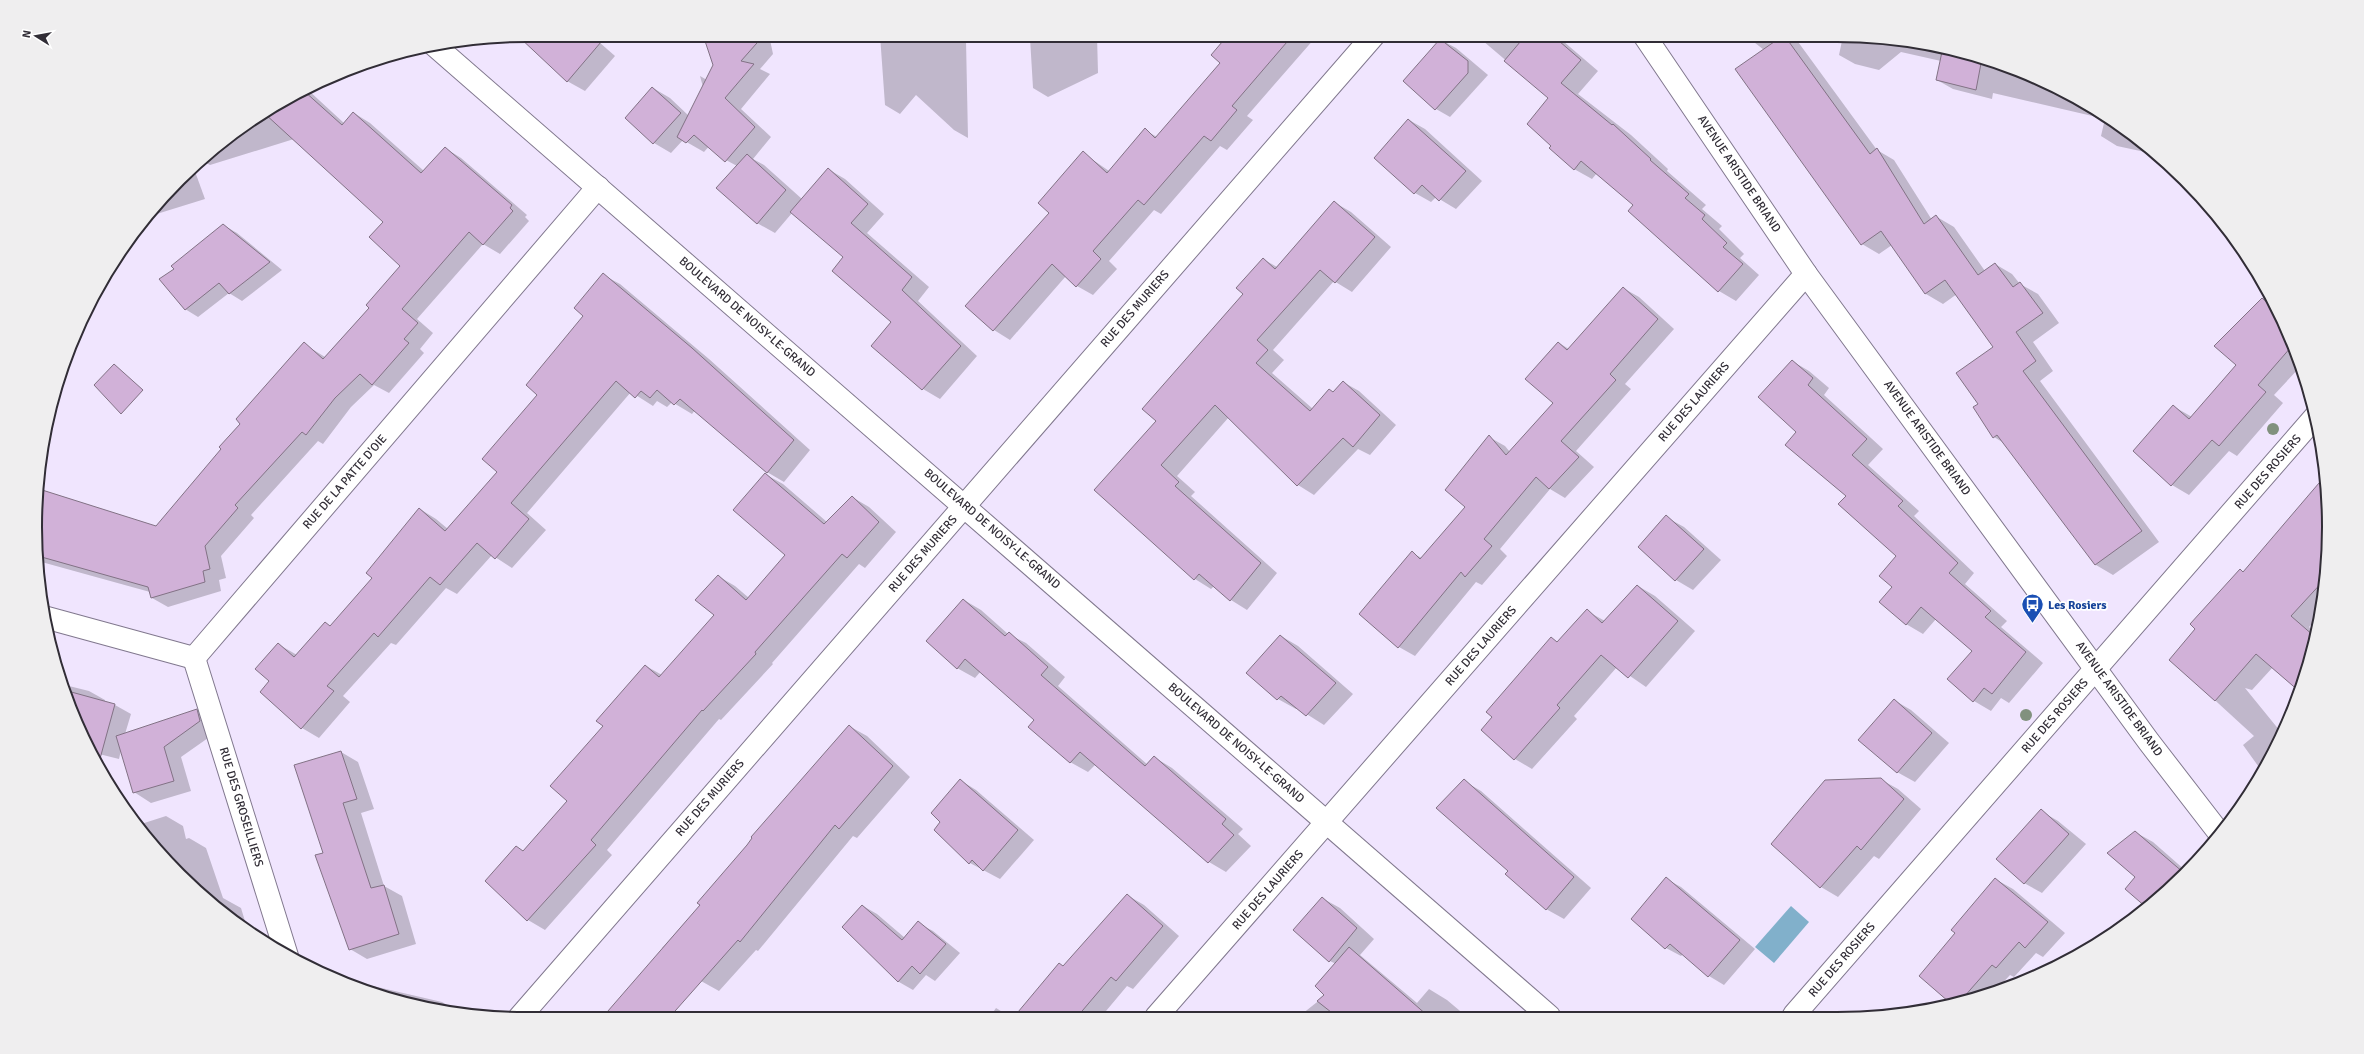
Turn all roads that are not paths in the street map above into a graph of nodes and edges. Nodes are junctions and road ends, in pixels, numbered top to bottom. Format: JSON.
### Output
{"nodes":[{"id":1,"x":1368,"y":42,"type":"edge"},
{"id":2,"x":1649,"y":42,"type":"edge"},
{"id":3,"x":440,"y":50,"type":"edge"},
{"id":4,"x":598,"y":187,"type":"junction"},
{"id":5,"x":1806,"y":274,"type":"junction"},
{"id":6,"x":2310,"y":421,"type":"edge"},
{"id":7,"x":964,"y":506,"type":"junction"},
{"id":8,"x":50,"y":619,"type":"edge"},
{"id":9,"x":194,"y":658,"type":"junction"},
{"id":10,"x":2096,"y":669,"type":"junction"},
{"id":11,"x":1327,"y":823,"type":"junction"},
{"id":12,"x":2216,"y":829,"type":"edge"},
{"id":13,"x":284,"y":947,"type":"edge"},
{"id":14,"x":524,"y":1012,"type":"edge"},
{"id":15,"x":1160,"y":1012,"type":"edge"},
{"id":16,"x":1544,"y":1012,"type":"edge"},
{"id":17,"x":1797,"y":1012,"type":"edge"}],
"edges":[{"from":1,"to":7,"type":"street","name":"RUE DES MURIERS"},
{"from":2,"to":5,"type":"street","name":"AVENUE ARISTIDE BRIAND"},
{"from":3,"to":4,"type":"street","name":"BOULEVARD DE NOISY-LE-GRAND"},
{"from":4,"to":7,"type":"street","name":"BOULEVARD DE NOISY-LE-GRAND"},
{"from":4,"to":9,"type":"street","name":"RUE DE LA PATTE D'OIE"},
{"from":5,"to":10,"type":"street","name":"AVENUE ARISTIDE BRIAND"},
{"from":5,"to":11,"type":"street","name":"RUE DES LAURIERS"},
{"from":6,"to":10,"type":"street","name":"RUE DES ROSIERS"},
{"from":7,"to":11,"type":"street","name":"BOULEVARD DE NOISY-LE-GRAND"},
{"from":7,"to":14,"type":"street","name":"RUE DES MURIERS"},
{"from":8,"to":9,"type":"street"},
{"from":9,"to":13,"type":"street","name":"RUE DES GROSEILLIERS"},
{"from":10,"to":12,"type":"street","name":"AVENUE ARISTIDE BRIAND"},
{"from":10,"to":17,"type":"street","name":"RUE DES ROSIERS"},
{"from":11,"to":15,"type":"street","name":"RUE DES LAURIERS"},
{"from":11,"to":16,"type":"street","name":"BOULEVARD DE NOISY-LE-GRAND"}]}
